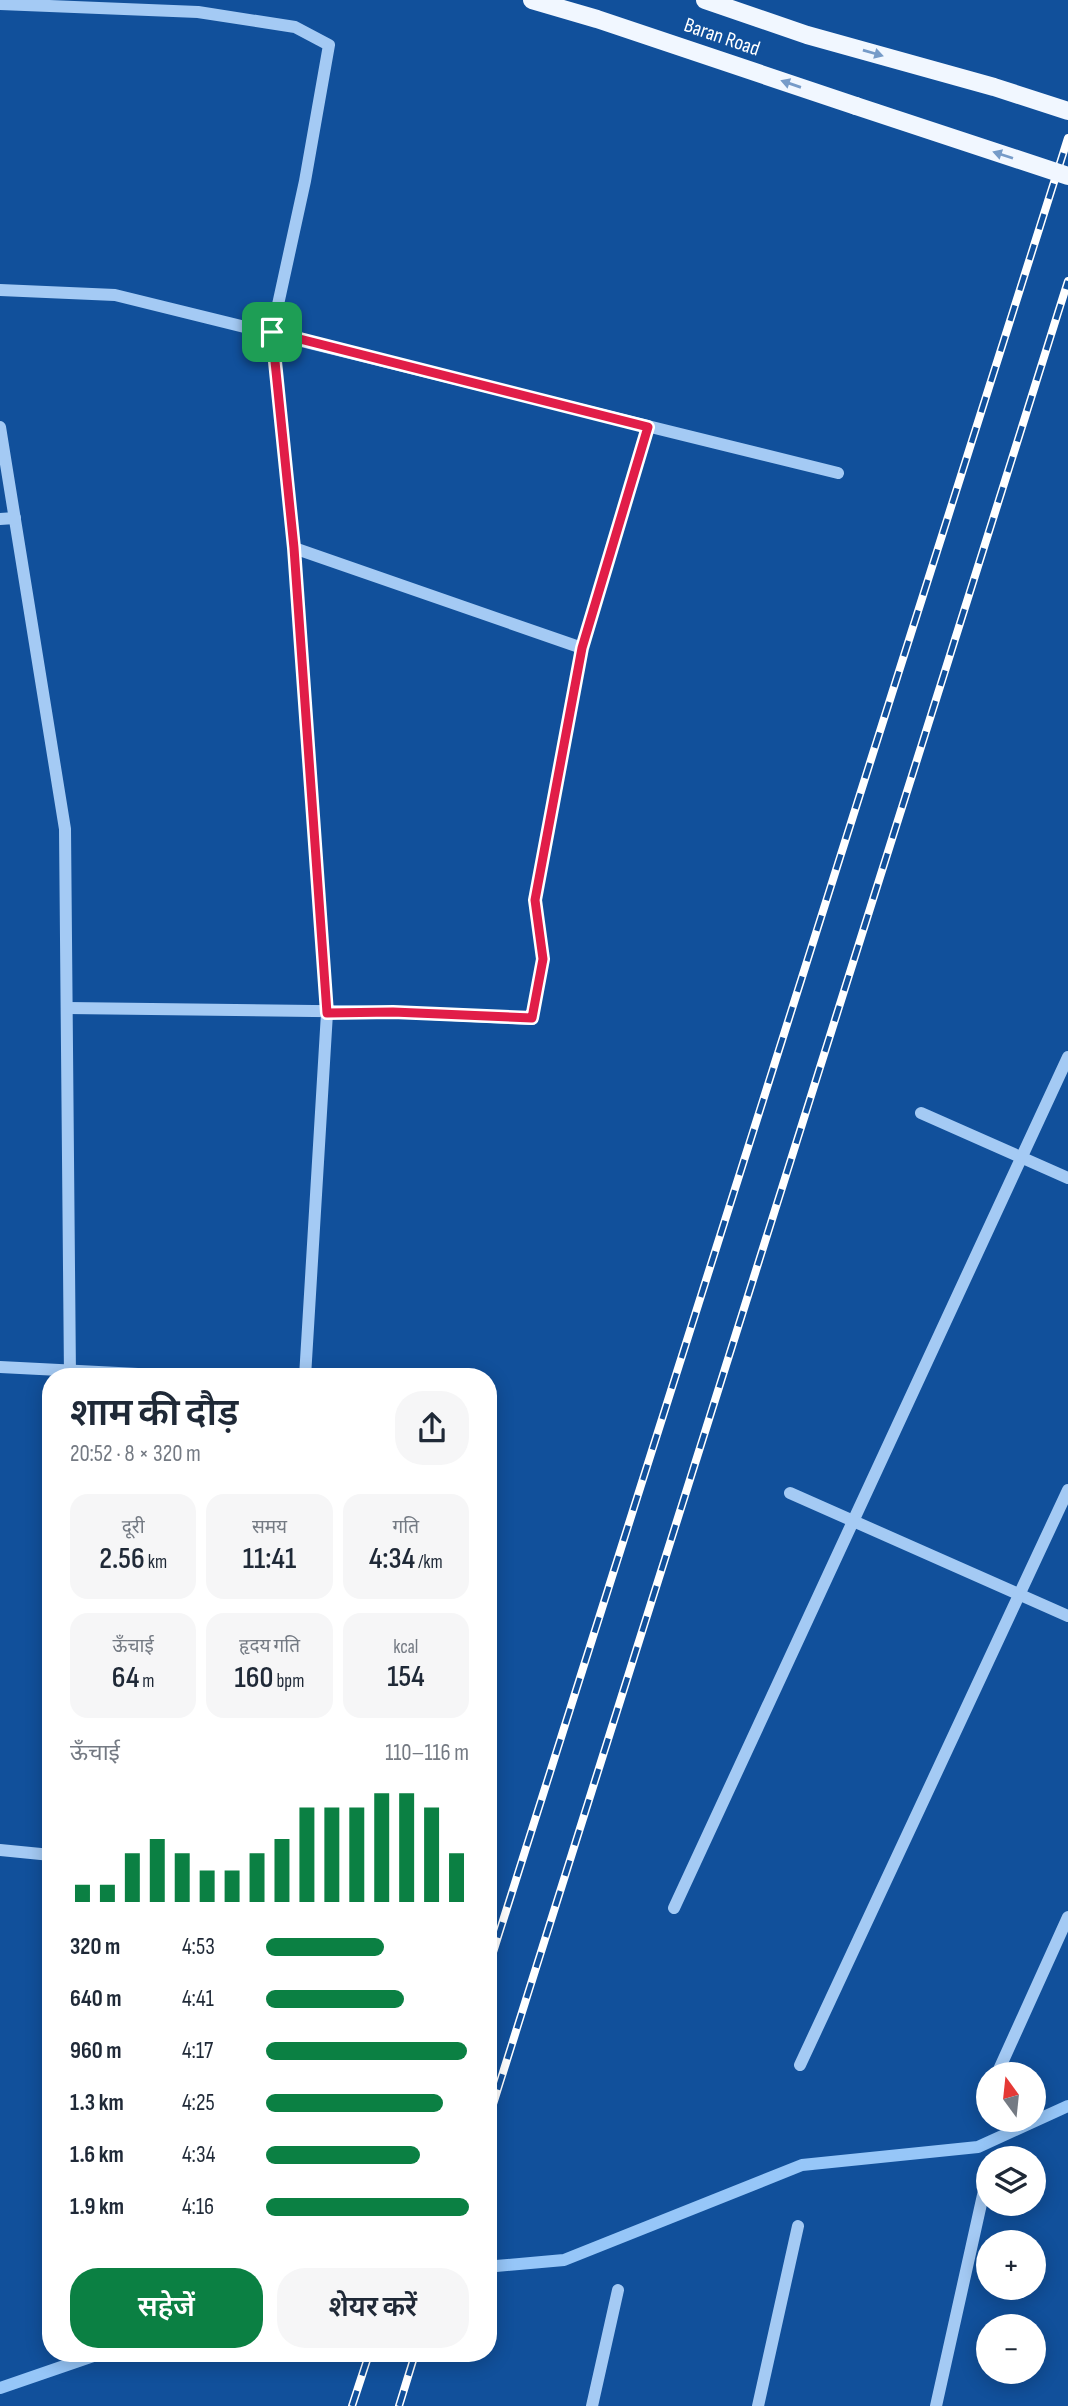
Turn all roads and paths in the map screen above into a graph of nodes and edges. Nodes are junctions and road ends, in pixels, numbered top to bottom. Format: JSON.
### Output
{"nodes":[{"id":1,"x":532,"y":0,"type":"edge"},
{"id":2,"x":705,"y":0,"type":"edge"},
{"id":3,"x":0,"y":4,"type":"edge"},
{"id":4,"x":1068,"y":111,"type":"edge"},
{"id":5,"x":1068,"y":176,"type":"edge"},
{"id":6,"x":0,"y":290,"type":"edge"},
{"id":7,"x":272,"y":332,"type":"junction"},
{"id":8,"x":648,"y":427,"type":"junction"},
{"id":9,"x":0,"y":428,"type":"edge"},
{"id":10,"x":838,"y":473,"type":"dead end"},
{"id":11,"x":15,"y":518,"type":"junction"},
{"id":12,"x":0,"y":519,"type":"edge"},
{"id":13,"x":294,"y":548,"type":"junction"},
{"id":14,"x":582,"y":648,"type":"junction"},
{"id":15,"x":66,"y":1008,"type":"junction"},
{"id":16,"x":327,"y":1013,"type":"junction"},
{"id":17,"x":1068,"y":1056,"type":"edge"},
{"id":18,"x":921,"y":1114,"type":"dead end"},
{"id":19,"x":1021,"y":1157,"type":"junction"},
{"id":20,"x":1068,"y":1178,"type":"edge"},
{"id":21,"x":0,"y":1367,"type":"edge"},
{"id":22,"x":70,"y":1368,"type":"edge"},
{"id":23,"x":306,"y":1368,"type":"edge"},
{"id":24,"x":42,"y":1371,"type":"edge"},
{"id":25,"x":1068,"y":1490,"type":"edge"},
{"id":26,"x":790,"y":1493,"type":"dead end"},
{"id":27,"x":853,"y":1521,"type":"junction"},
{"id":28,"x":1020,"y":1594,"type":"junction"},
{"id":29,"x":1068,"y":1616,"type":"edge"},
{"id":30,"x":0,"y":1850,"type":"edge"},
{"id":31,"x":42,"y":1853,"type":"edge"},
{"id":32,"x":674,"y":1908,"type":"dead end"},
{"id":33,"x":1068,"y":1917,"type":"edge"},
{"id":34,"x":1002,"y":2062,"type":"edge"},
{"id":35,"x":800,"y":2065,"type":"dead end"},
{"id":36,"x":978,"y":2216,"type":"edge"},
{"id":37,"x":798,"y":2226,"type":"dead end"},
{"id":38,"x":618,"y":2290,"type":"dead end"},
{"id":39,"x":592,"y":2406,"type":"edge"},
{"id":40,"x":758,"y":2406,"type":"edge"},
{"id":41,"x":936,"y":2406,"type":"edge"}],
"edges":[{"from":5,"to":1,"type":"main road","name":"Baran Road","one_way":true,"bridge":true},
{"from":2,"to":4,"type":"main road","name":"Baran Road","one_way":true},
{"from":3,"to":7,"type":"street"},
{"from":6,"to":7,"type":"street"},
{"from":7,"to":8,"type":"street"},
{"from":7,"to":13,"type":"street"},
{"from":8,"to":10,"type":"street"},
{"from":8,"to":14,"type":"street"},
{"from":9,"to":11,"type":"street"},
{"from":11,"to":12,"type":"street"},
{"from":11,"to":15,"type":"street"},
{"from":13,"to":14,"type":"street"},
{"from":13,"to":16,"type":"street"},
{"from":14,"to":16,"type":"street"},
{"from":15,"to":16,"type":"street"},
{"from":15,"to":22,"type":"street"},
{"from":16,"to":23,"type":"street"},
{"from":17,"to":19,"type":"street"},
{"from":18,"to":19,"type":"street"},
{"from":19,"to":20,"type":"street"},
{"from":19,"to":27,"type":"street"},
{"from":21,"to":24,"type":"street"},
{"from":25,"to":28,"type":"street"},
{"from":26,"to":27,"type":"street"},
{"from":27,"to":28,"type":"street"},
{"from":27,"to":32,"type":"street"},
{"from":28,"to":29,"type":"street"},
{"from":28,"to":35,"type":"street"},
{"from":30,"to":31,"type":"street"},
{"from":33,"to":34,"type":"street"},
{"from":36,"to":41,"type":"street"},
{"from":37,"to":40,"type":"street"},
{"from":38,"to":39,"type":"street"}]}
